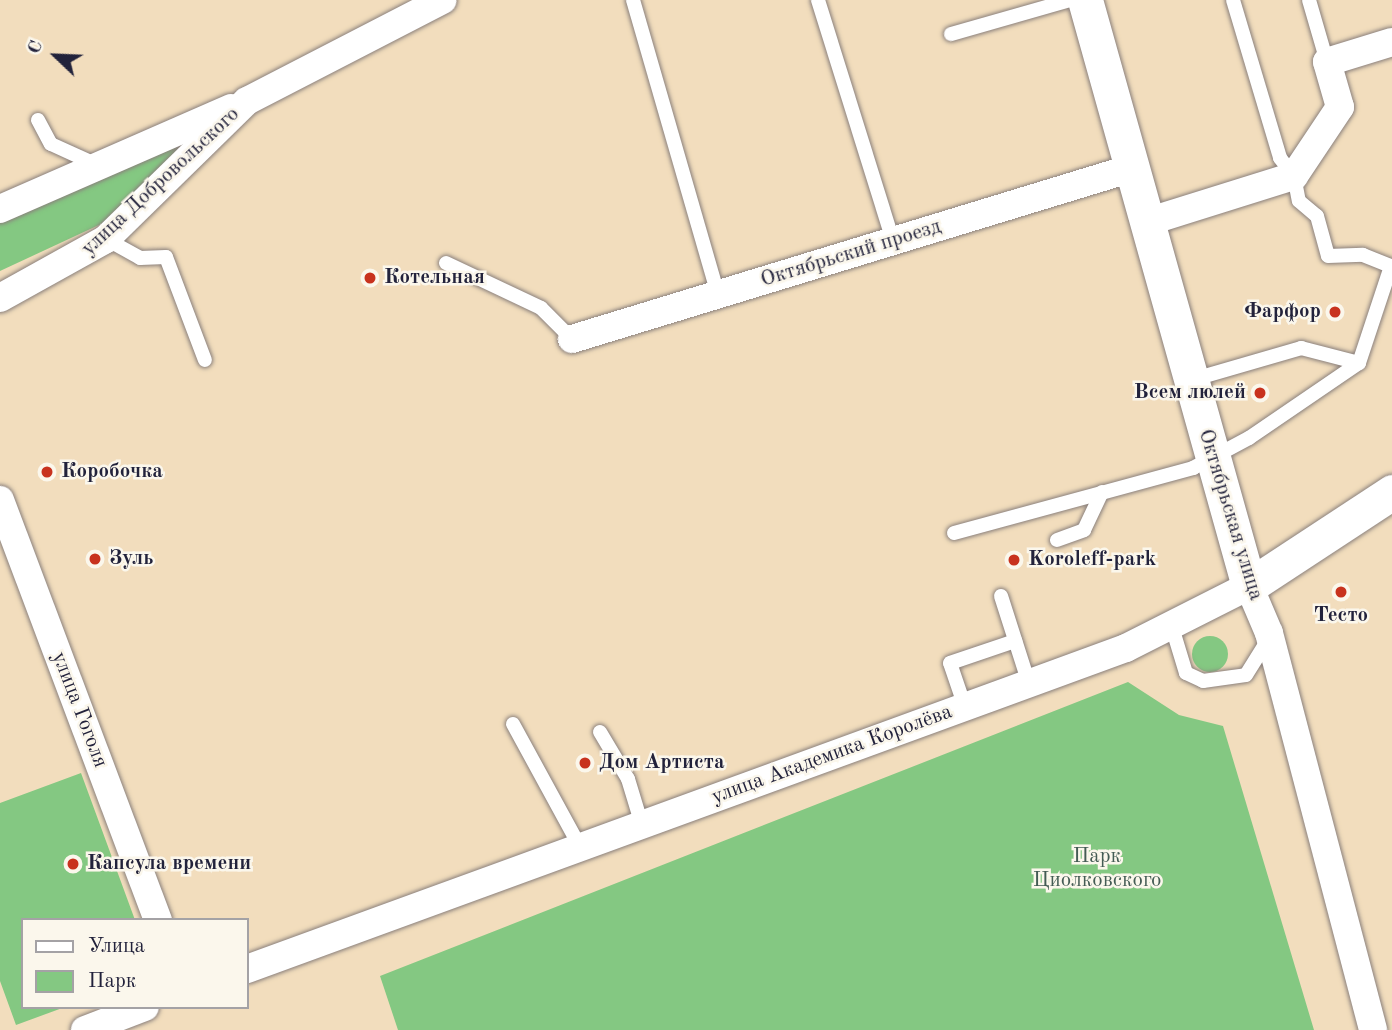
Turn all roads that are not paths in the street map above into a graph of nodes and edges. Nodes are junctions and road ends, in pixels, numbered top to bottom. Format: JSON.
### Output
{"nodes":[{"id":1,"x":443,"y":0,"type":"edge"},
{"id":2,"x":633,"y":0,"type":"edge"},
{"id":3,"x":818,"y":0,"type":"edge"},
{"id":4,"x":1070,"y":0,"type":"edge"},
{"id":5,"x":1085,"y":0,"type":"edge"},
{"id":6,"x":1233,"y":0,"type":"edge"},
{"id":7,"x":1309,"y":0,"type":"edge"},
{"id":8,"x":951,"y":34,"type":"dead end"},
{"id":9,"x":1392,"y":42,"type":"edge"},
{"id":10,"x":1327,"y":62,"type":"junction"},
{"id":11,"x":247,"y":101,"type":"junction"},
{"id":12,"x":38,"y":120,"type":"dead end"},
{"id":13,"x":100,"y":166,"type":"junction"},
{"id":14,"x":1129,"y":169,"type":"junction"},
{"id":15,"x":1294,"y":176,"type":"junction"},
{"id":16,"x":0,"y":209,"type":"edge"},
{"id":17,"x":1147,"y":222,"type":"junction"},
{"id":18,"x":106,"y":239,"type":"junction"},
{"id":19,"x":893,"y":241,"type":"junction"},
{"id":20,"x":446,"y":263,"type":"dead end"},
{"id":21,"x":1391,"y":266,"type":"edge"},
{"id":22,"x":718,"y":295,"type":"junction"},
{"id":23,"x":0,"y":298,"type":"edge"},
{"id":24,"x":572,"y":339,"type":"joint"},
{"id":25,"x":205,"y":360,"type":"dead end"},
{"id":26,"x":1359,"y":363,"type":"junction"},
{"id":27,"x":1189,"y":381,"type":"junction"},
{"id":28,"x":1212,"y":461,"type":"junction"},
{"id":29,"x":1102,"y":492,"type":"junction"},
{"id":30,"x":1392,"y":492,"type":"edge"},
{"id":31,"x":0,"y":502,"type":"edge"},
{"id":32,"x":954,"y":533,"type":"dead end"},
{"id":33,"x":1057,"y":540,"type":"dead end"},
{"id":34,"x":1249,"y":586,"type":"junction"},
{"id":35,"x":1001,"y":596,"type":"dead end"},
{"id":36,"x":1172,"y":627,"type":"junction"},
{"id":37,"x":1269,"y":633,"type":"junction"},
{"id":38,"x":1015,"y":641,"type":"junction"},
{"id":39,"x":1029,"y":684,"type":"junction"},
{"id":40,"x":965,"y":707,"type":"junction"},
{"id":41,"x":513,"y":724,"type":"dead end"},
{"id":42,"x":600,"y":732,"type":"dead end"},
{"id":43,"x":642,"y":825,"type":"junction"},
{"id":44,"x":580,"y":847,"type":"junction"},
{"id":45,"x":157,"y":918,"type":"edge"},
{"id":46,"x":248,"y":970,"type":"edge"},
{"id":47,"x":140,"y":1009,"type":"edge"},
{"id":48,"x":85,"y":1030,"type":"edge"},
{"id":49,"x":1373,"y":1030,"type":"edge"}],
"edges":[{"from":1,"to":11,"type":"street","name":"улица Добровольского"},
{"from":2,"to":22,"type":"lane"},
{"from":3,"to":19,"type":"lane"},
{"from":4,"to":8,"type":"lane"},
{"from":5,"to":14,"type":"street","name":"Октябрьская улица"},
{"from":6,"to":15,"type":"lane"},
{"from":7,"to":10,"type":"lane"},
{"from":9,"to":10,"type":"street"},
{"from":10,"to":15,"type":"street"},
{"from":11,"to":13,"type":"street","name":"улица Добровольского"},
{"from":11,"to":18,"type":"street","name":"улица Добровольского"},
{"from":12,"to":13,"type":"lane"},
{"from":13,"to":16,"type":"street","name":"улица Добровольского"},
{"from":14,"to":17,"type":"street","name":"Октябрьская улица"},
{"from":14,"to":19,"type":"street","name":"Октябрьский проезд"},
{"from":15,"to":17,"type":"street"},
{"from":15,"to":21,"type":"lane"},
{"from":17,"to":27,"type":"street","name":"Октябрьская улица"},
{"from":18,"to":23,"type":"street","name":"улица Добровольского"},
{"from":18,"to":25,"type":"lane"},
{"from":19,"to":22,"type":"street","name":"Октябрьский проезд"},
{"from":20,"to":24,"type":"lane"},
{"from":21,"to":26,"type":"lane"},
{"from":22,"to":24,"type":"street","name":"Октябрьский проезд"},
{"from":26,"to":27,"type":"lane"},
{"from":26,"to":28,"type":"lane"},
{"from":27,"to":28,"type":"street","name":"Октябрьская улица"},
{"from":28,"to":29,"type":"lane"},
{"from":28,"to":34,"type":"street","name":"Октябрьская улица"},
{"from":29,"to":32,"type":"lane"},
{"from":29,"to":33,"type":"lane"},
{"from":30,"to":34,"type":"street","name":"улица Академика Королёва"},
{"from":31,"to":45,"type":"street","name":"улица Гоголя"},
{"from":34,"to":36,"type":"street","name":"улица Академика Королёва"},
{"from":34,"to":37,"type":"street","name":"Октябрьская улица"},
{"from":35,"to":38,"type":"lane"},
{"from":36,"to":37,"type":"lane"},
{"from":36,"to":39,"type":"street","name":"улица Академика Королёва"},
{"from":37,"to":49,"type":"street","name":"Октябрьская улица"},
{"from":38,"to":39,"type":"lane"},
{"from":38,"to":40,"type":"lane"},
{"from":39,"to":40,"type":"street","name":"улица Академика Королёва"},
{"from":40,"to":43,"type":"street","name":"улица Академика Королёва"},
{"from":41,"to":44,"type":"lane"},
{"from":42,"to":43,"type":"lane"},
{"from":43,"to":44,"type":"street","name":"улица Академика Королёва"},
{"from":44,"to":46,"type":"street","name":"улица Академика Королёва"},
{"from":47,"to":48,"type":"street"}]}
